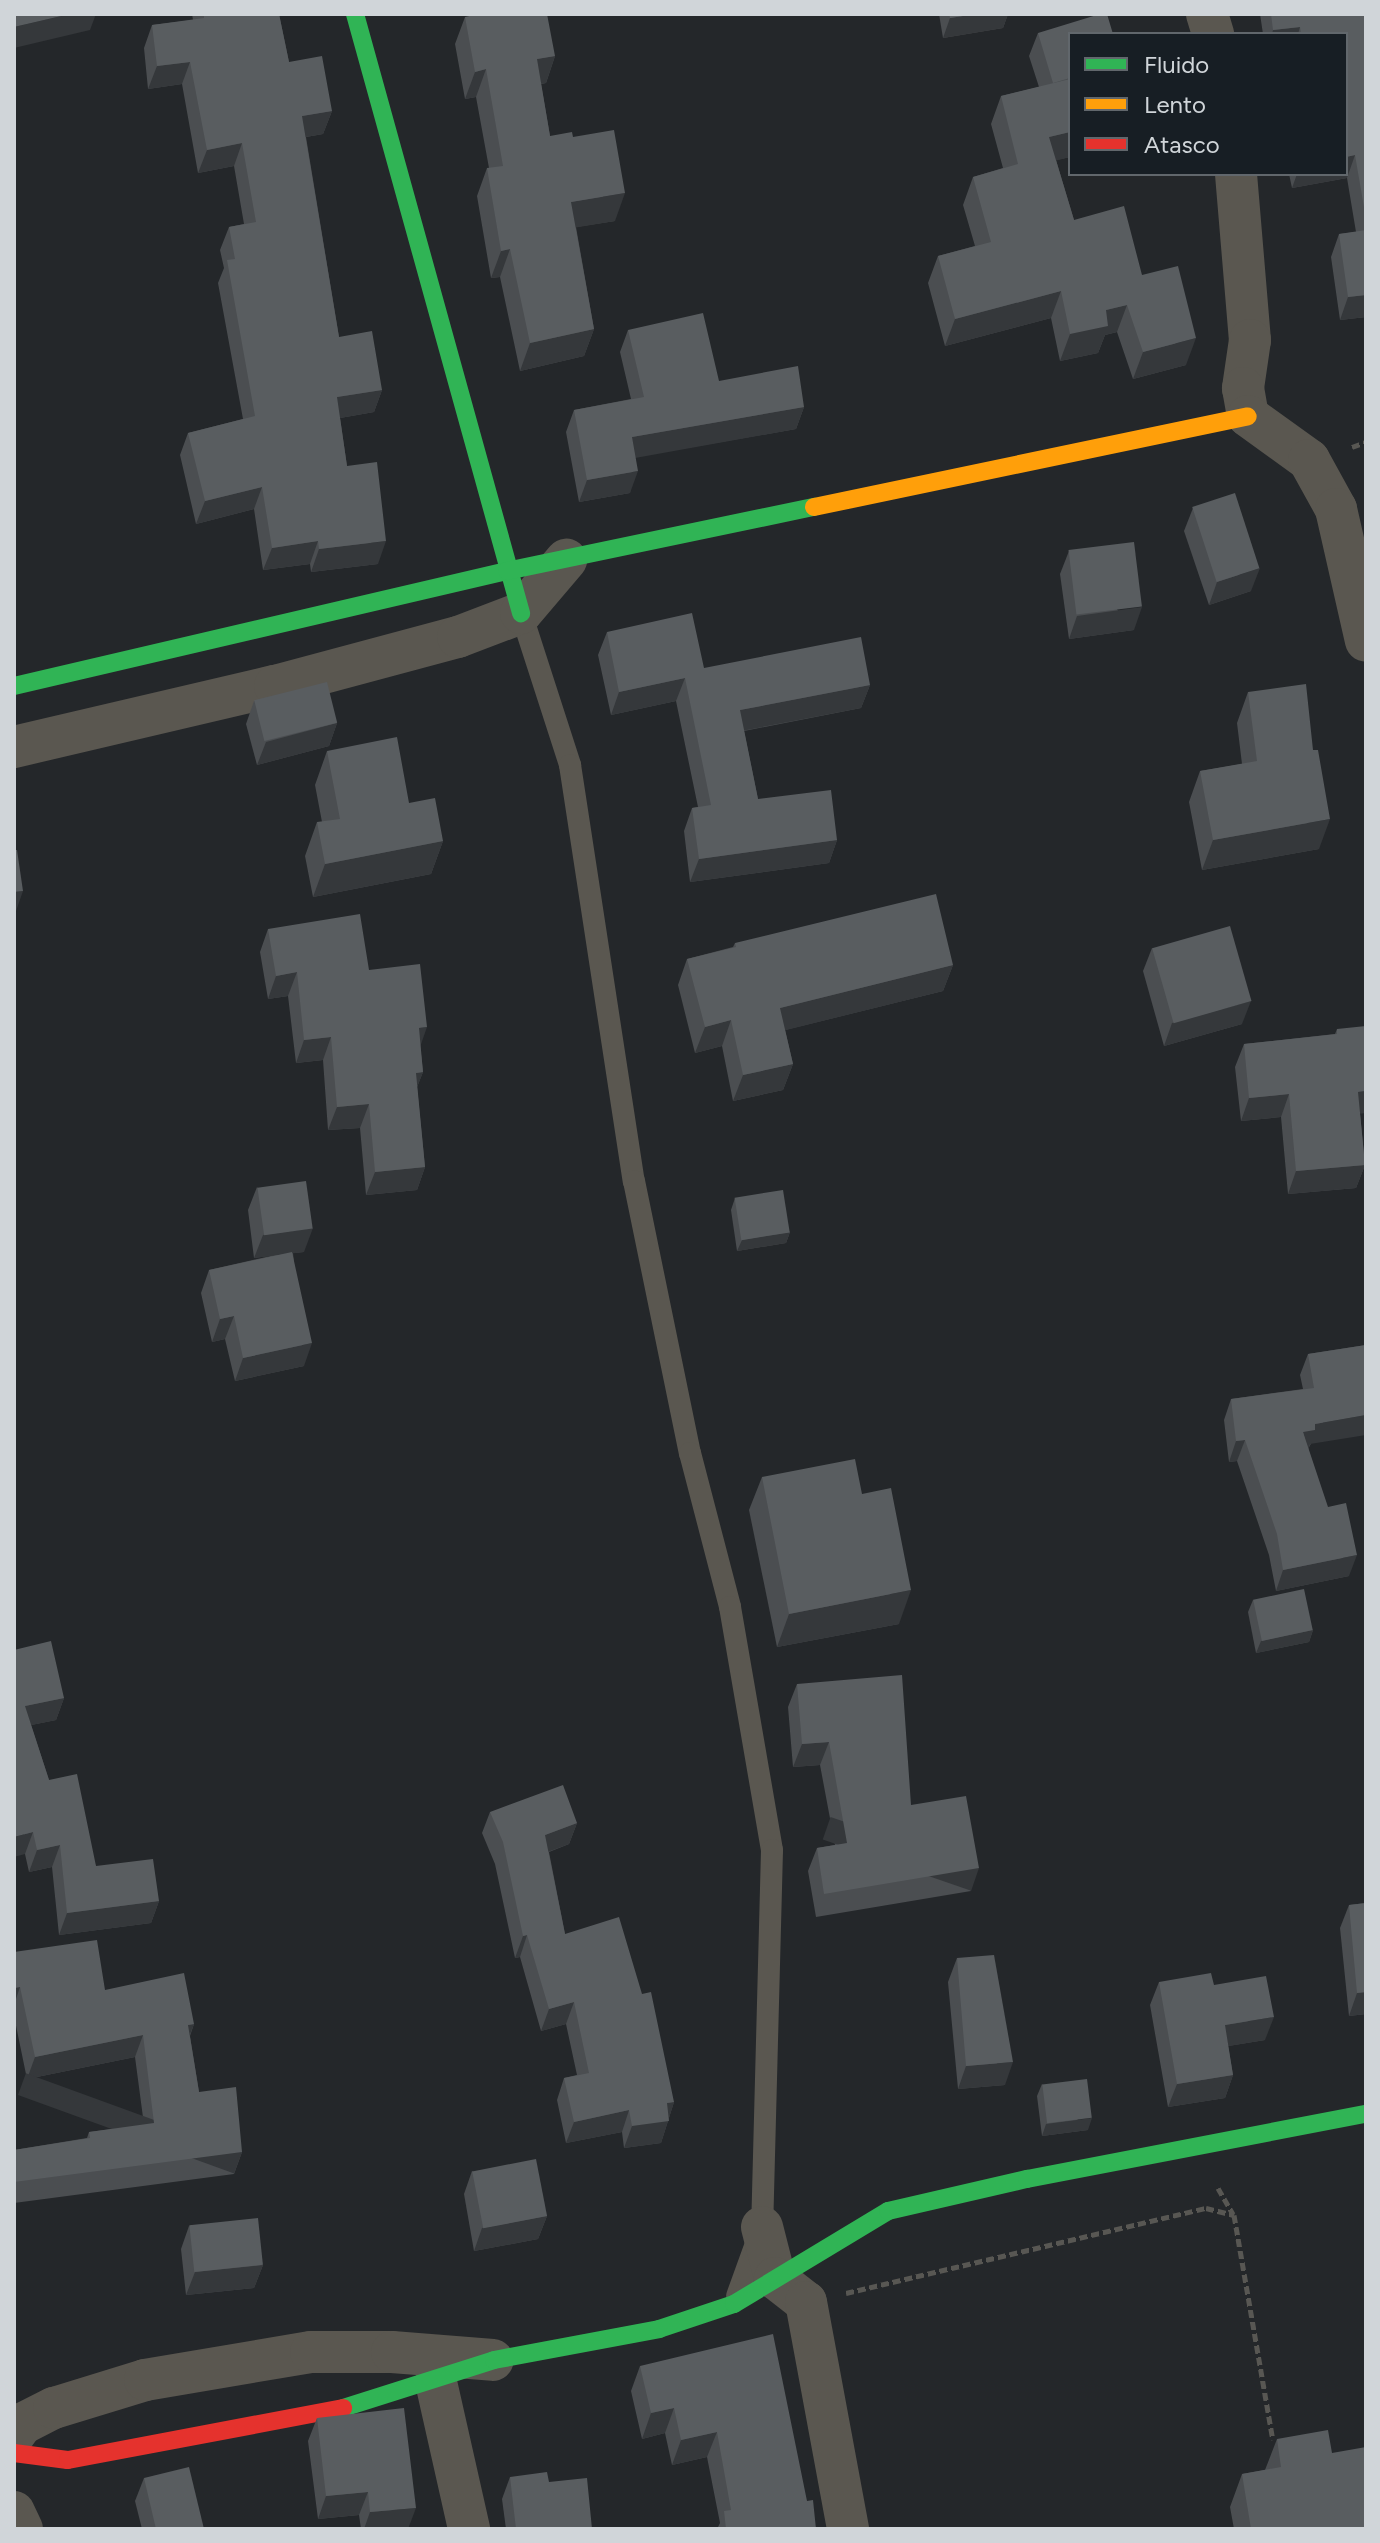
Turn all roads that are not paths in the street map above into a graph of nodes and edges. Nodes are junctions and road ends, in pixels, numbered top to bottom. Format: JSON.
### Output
{"nodes":[{"id":1,"x":355,"y":14,"type":"edge"},
{"id":2,"x":1236,"y":176,"type":"edge"},
{"id":3,"x":1248,"y":416,"type":"junction"},
{"id":4,"x":566,"y":560,"type":"junction"},
{"id":5,"x":507,"y":571,"type":"junction"},
{"id":6,"x":521,"y":613,"type":"junction"},
{"id":7,"x":1366,"y":641,"type":"edge"},
{"id":8,"x":14,"y":686,"type":"edge"},
{"id":9,"x":14,"y":747,"type":"edge"},
{"id":10,"x":1366,"y":2114,"type":"edge"},
{"id":11,"x":762,"y":2227,"type":"junction"},
{"id":12,"x":791,"y":2290,"type":"junction"},
{"id":13,"x":734,"y":2304,"type":"junction"},
{"id":14,"x":494,"y":2360,"type":"junction"},
{"id":15,"x":436,"y":2382,"type":"junction"},
{"id":16,"x":14,"y":2435,"type":"edge"},
{"id":17,"x":14,"y":2453,"type":"edge"},
{"id":18,"x":14,"y":2512,"type":"edge"},
{"id":19,"x":22,"y":2529,"type":"edge"},
{"id":20,"x":469,"y":2529,"type":"edge"},
{"id":21,"x":848,"y":2529,"type":"edge"}],
"edges":[{"from":1,"to":5,"type":"street"},
{"from":2,"to":3,"type":"street"},
{"from":3,"to":4,"type":"street"},
{"from":3,"to":7,"type":"street"},
{"from":4,"to":5,"type":"street"},
{"from":4,"to":6,"type":"street"},
{"from":5,"to":6,"type":"street"},
{"from":5,"to":8,"type":"street"},
{"from":6,"to":9,"type":"street"},
{"from":6,"to":11,"type":"lane"},
{"from":10,"to":12,"type":"street"},
{"from":11,"to":12,"type":"street"},
{"from":11,"to":13,"type":"lane"},
{"from":12,"to":13,"type":"street"},
{"from":12,"to":21,"type":"street"},
{"from":13,"to":14,"type":"street"},
{"from":14,"to":15,"type":"street"},
{"from":14,"to":16,"type":"street"},
{"from":15,"to":17,"type":"street"},
{"from":15,"to":20,"type":"street"},
{"from":18,"to":19,"type":"street"}]}
